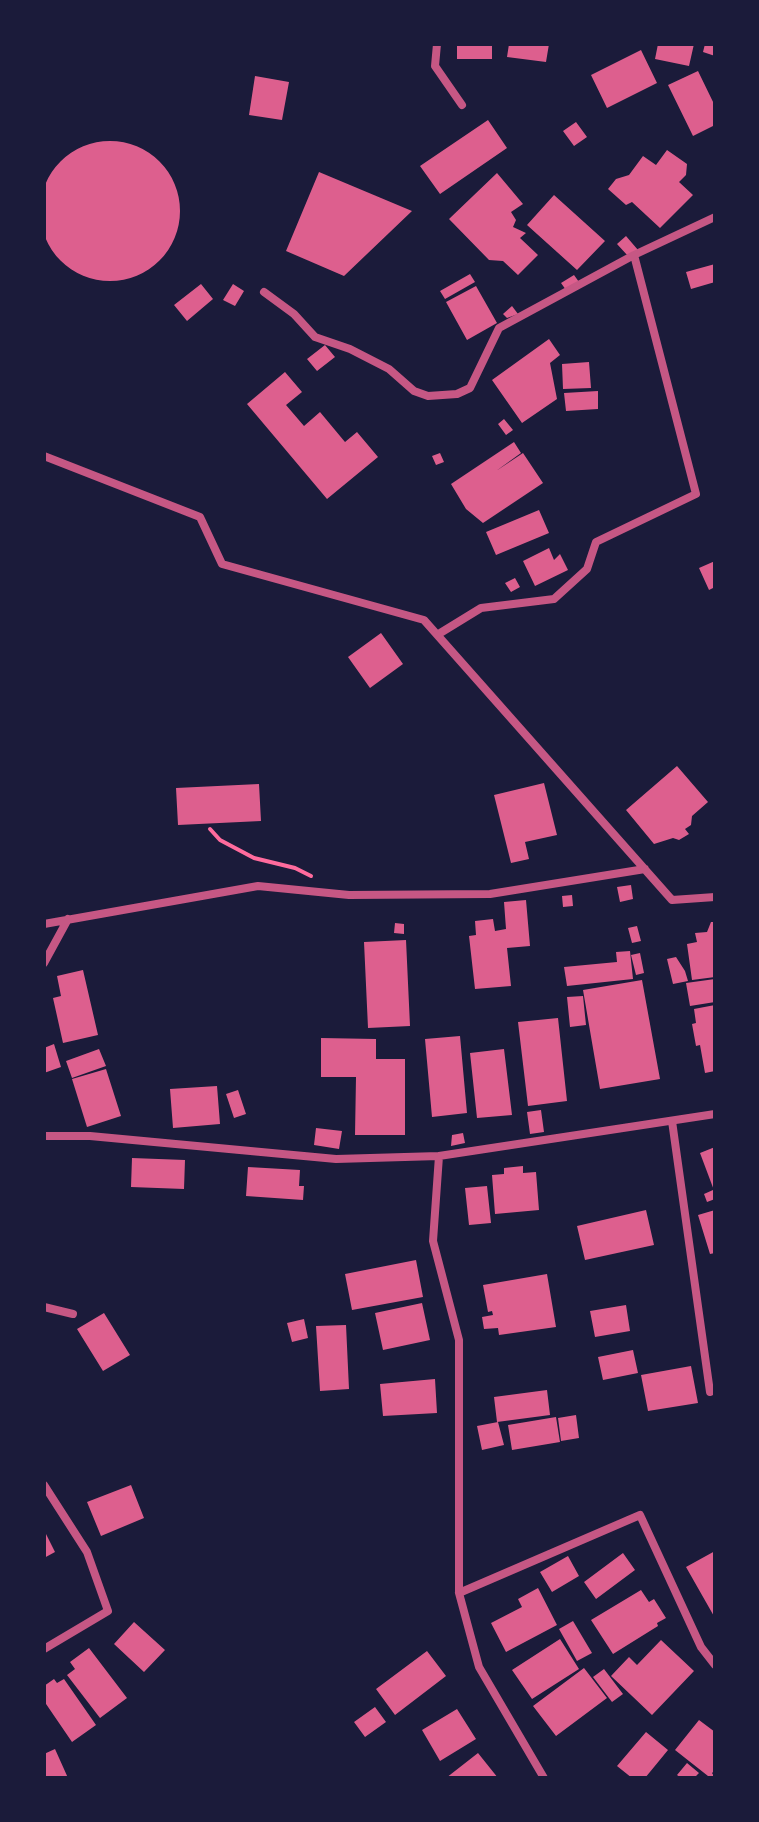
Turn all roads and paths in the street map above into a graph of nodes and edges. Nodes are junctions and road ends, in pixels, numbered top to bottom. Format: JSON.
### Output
{"nodes":[{"id":1,"x":437,"y":44,"type":"edge"},
{"id":2,"x":462,"y":105,"type":"dead end"},
{"id":3,"x":715,"y":217,"type":"edge"},
{"id":4,"x":634,"y":255,"type":"junction"},
{"id":5,"x":264,"y":292,"type":"dead end"},
{"id":6,"x":44,"y":456,"type":"edge"},
{"id":7,"x":437,"y":635,"type":"junction"},
{"id":8,"x":210,"y":829,"type":"dead end"},
{"id":9,"x":645,"y":869,"type":"junction"},
{"id":10,"x":329,"y":893,"type":"junction"},
{"id":11,"x":715,"y":897,"type":"edge"},
{"id":12,"x":68,"y":919,"type":"junction"},
{"id":13,"x":44,"y":924,"type":"edge"},
{"id":14,"x":44,"y":963,"type":"edge"},
{"id":15,"x":715,"y":1114,"type":"edge"},
{"id":16,"x":672,"y":1121,"type":"junction"},
{"id":17,"x":44,"y":1136,"type":"edge"},
{"id":18,"x":439,"y":1156,"type":"junction"},
{"id":19,"x":44,"y":1307,"type":"edge"},
{"id":20,"x":73,"y":1314,"type":"dead end"},
{"id":21,"x":710,"y":1392,"type":"dead end"},
{"id":22,"x":44,"y":1485,"type":"edge"},
{"id":23,"x":459,"y":1593,"type":"junction"},
{"id":24,"x":44,"y":1649,"type":"edge"},
{"id":25,"x":715,"y":1665,"type":"edge"},
{"id":26,"x":544,"y":1778,"type":"edge"}],
"edges":[{"from":1,"to":2,"type":"street"},
{"from":3,"to":4,"type":"street"},
{"from":4,"to":5,"type":"street"},
{"from":4,"to":7,"type":"street"},
{"from":6,"to":7,"type":"street"},
{"from":7,"to":9,"type":"street"},
{"from":8,"to":10,"type":"path"},
{"from":9,"to":10,"type":"street"},
{"from":9,"to":11,"type":"street"},
{"from":10,"to":12,"type":"street"},
{"from":12,"to":13,"type":"street"},
{"from":12,"to":14,"type":"street"},
{"from":15,"to":16,"type":"street"},
{"from":16,"to":18,"type":"street"},
{"from":16,"to":21,"type":"street"},
{"from":17,"to":18,"type":"street"},
{"from":18,"to":23,"type":"street"},
{"from":19,"to":20,"type":"street"},
{"from":22,"to":24,"type":"street"},
{"from":23,"to":25,"type":"street"},
{"from":23,"to":26,"type":"street"}]}
